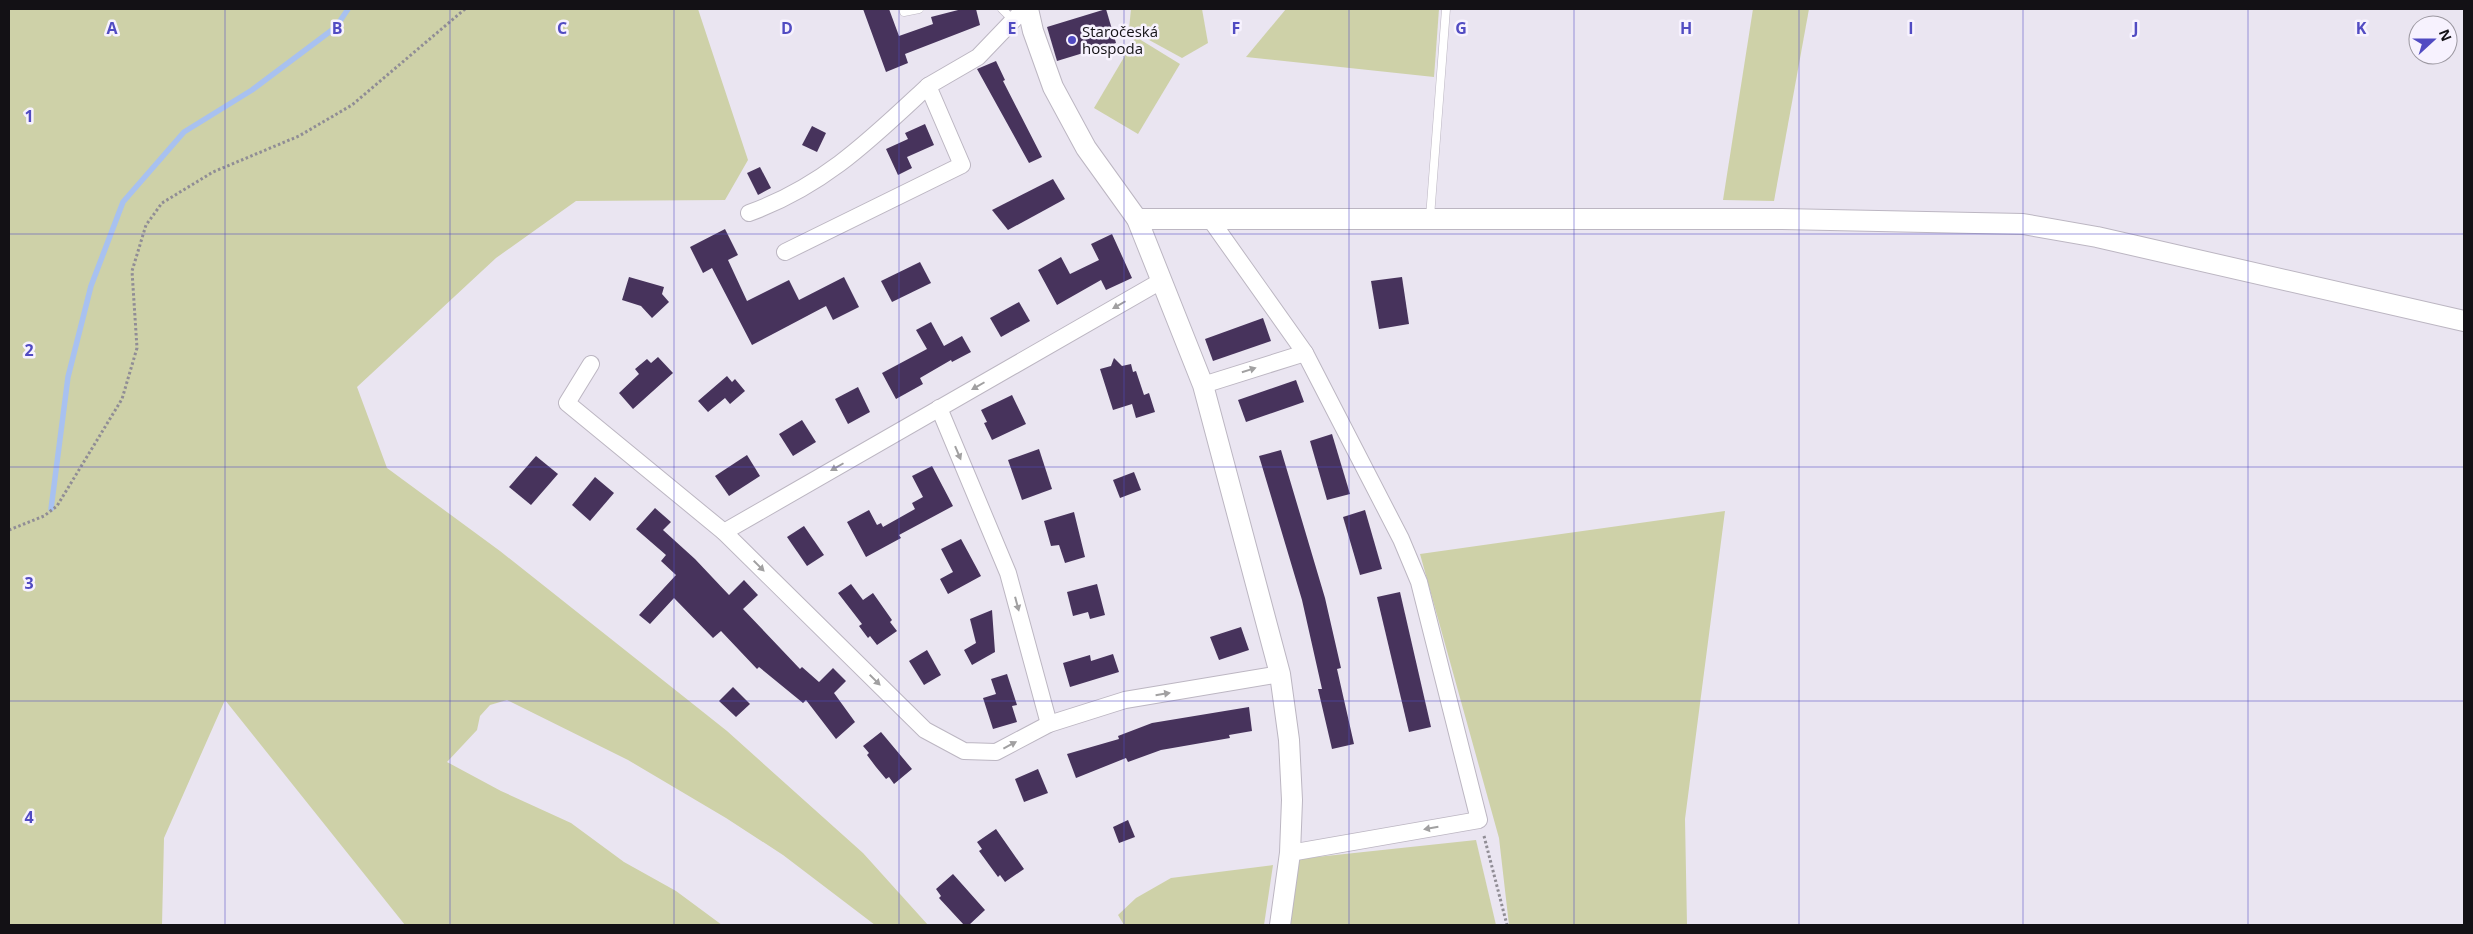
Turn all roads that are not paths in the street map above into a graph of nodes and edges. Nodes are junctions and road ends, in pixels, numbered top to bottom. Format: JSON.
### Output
{"nodes":[{"id":1,"x":918,"y":9,"type":"edge"},
{"id":2,"x":1446,"y":9,"type":"edge"},
{"id":3,"x":904,"y":12,"type":"dead end"},
{"id":4,"x":1017,"y":12,"type":"edge"},
{"id":5,"x":928,"y":86,"type":"junction"},
{"id":6,"x":749,"y":213,"type":"dead end"},
{"id":7,"x":1137,"y":219,"type":"junction"},
{"id":8,"x":1210,"y":219,"type":"junction"},
{"id":9,"x":1430,"y":219,"type":"junction"},
{"id":10,"x":785,"y":252,"type":"dead end"},
{"id":11,"x":1161,"y":280,"type":"junction"},
{"id":12,"x":2464,"y":321,"type":"edge"},
{"id":13,"x":1304,"y":353,"type":"junction"},
{"id":14,"x":591,"y":364,"type":"dead end"},
{"id":15,"x":1203,"y":385,"type":"junction"},
{"id":16,"x":939,"y":408,"type":"junction"},
{"id":17,"x":724,"y":532,"type":"junction"},
{"id":18,"x":1280,"y":674,"type":"junction"},
{"id":19,"x":1049,"y":724,"type":"junction"},
{"id":20,"x":1290,"y":853,"type":"junction"},
{"id":21,"x":1280,"y":925,"type":"edge"}],
"edges":[{"from":1,"to":3,"type":"lane"},
{"from":2,"to":9,"type":"lane"},
{"from":4,"to":5,"type":"street"},
{"from":4,"to":7,"type":"street"},
{"from":5,"to":6,"type":"street"},
{"from":5,"to":10,"type":"street"},
{"from":7,"to":8,"type":"street"},
{"from":7,"to":11,"type":"street"},
{"from":8,"to":9,"type":"street"},
{"from":8,"to":13,"type":"street"},
{"from":9,"to":12,"type":"street"},
{"from":11,"to":15,"type":"street"},
{"from":11,"to":16,"type":"street","one_way":true},
{"from":15,"to":13,"type":"street","one_way":true},
{"from":13,"to":20,"type":"street","one_way":true},
{"from":14,"to":17,"type":"street"},
{"from":15,"to":18,"type":"street"},
{"from":16,"to":17,"type":"street","one_way":true},
{"from":16,"to":19,"type":"street","one_way":true},
{"from":17,"to":19,"type":"street","one_way":true},
{"from":19,"to":18,"type":"street","one_way":true},
{"from":18,"to":20,"type":"street"},
{"from":20,"to":21,"type":"street"}]}
